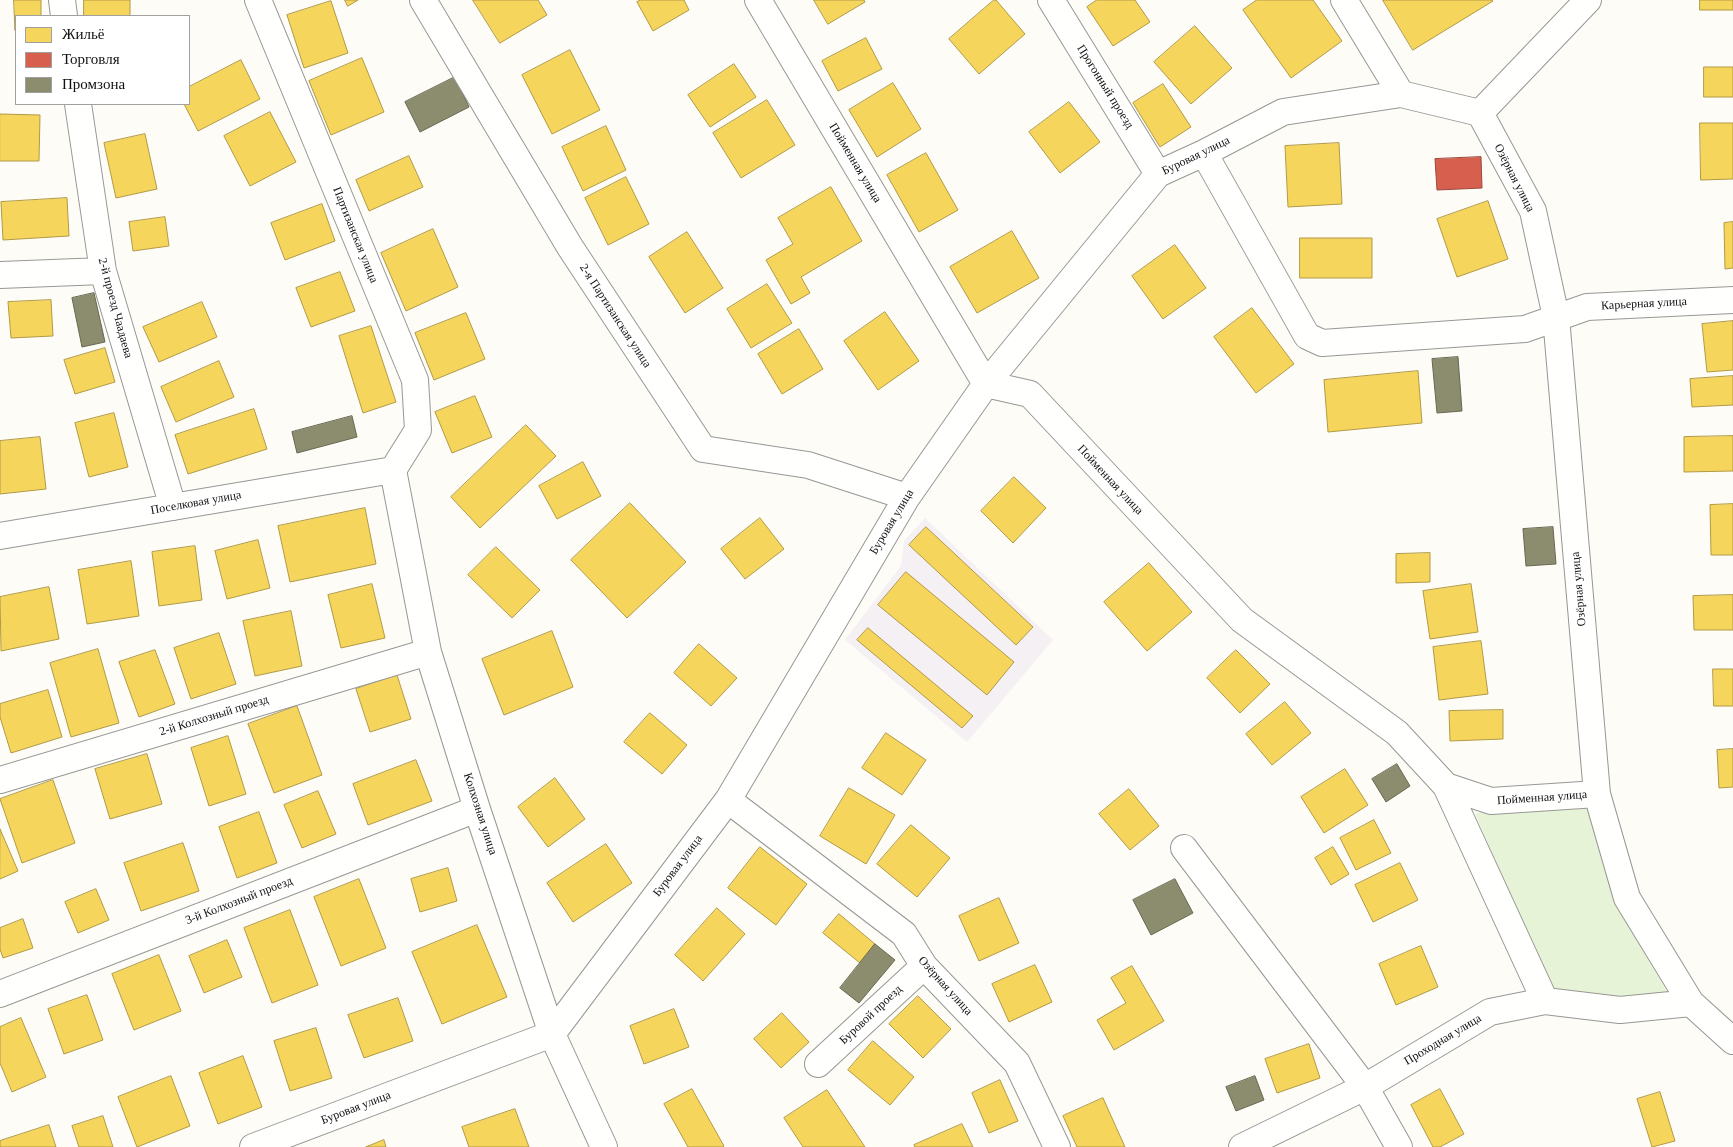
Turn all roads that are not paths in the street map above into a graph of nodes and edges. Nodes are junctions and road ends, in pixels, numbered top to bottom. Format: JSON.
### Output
{"nodes":[{"id":1,"x":62,"y":0,"type":"edge"},
{"id":2,"x":258,"y":0,"type":"edge"},
{"id":3,"x":423,"y":0,"type":"edge"},
{"id":4,"x":758,"y":0,"type":"edge"},
{"id":5,"x":1051,"y":0,"type":"edge"},
{"id":6,"x":1344,"y":0,"type":"edge"},
{"id":7,"x":1588,"y":0,"type":"edge"},
{"id":8,"x":64,"y":15,"type":"edge"},
{"id":9,"x":1401,"y":94,"type":"junction"},
{"id":10,"x":78,"y":105,"type":"edge"},
{"id":11,"x":1480,"y":113,"type":"junction"},
{"id":12,"x":1204,"y":153,"type":"junction"},
{"id":13,"x":1158,"y":174,"type":"junction"},
{"id":14,"x":103,"y":271,"type":"junction"},
{"id":15,"x":0,"y":275,"type":"edge"},
{"id":16,"x":1733,"y":300,"type":"edge"},
{"id":17,"x":1556,"y":317,"type":"junction"},
{"id":18,"x":986,"y":384,"type":"junction"},
{"id":19,"x":392,"y":470,"type":"junction"},
{"id":20,"x":907,"y":497,"type":"junction"},
{"id":21,"x":172,"y":507,"type":"junction"},
{"id":22,"x":0,"y":536,"type":"edge"},
{"id":23,"x":428,"y":652,"type":"junction"},
{"id":24,"x":0,"y":780,"type":"edge"},
{"id":25,"x":1446,"y":786,"type":"junction"},
{"id":26,"x":1597,"y":794,"type":"junction"},
{"id":27,"x":728,"y":800,"type":"junction"},
{"id":28,"x":478,"y":809,"type":"junction"},
{"id":29,"x":1184,"y":848,"type":"dead end"},
{"id":30,"x":924,"y":966,"type":"junction"},
{"id":31,"x":0,"y":994,"type":"edge"},
{"id":32,"x":1545,"y":1001,"type":"junction"},
{"id":33,"x":1691,"y":1003,"type":"junction"},
{"id":34,"x":552,"y":1034,"type":"junction"},
{"id":35,"x":1733,"y":1041,"type":"edge"},
{"id":36,"x":818,"y":1064,"type":"dead end"},
{"id":37,"x":1365,"y":1087,"type":"junction"},
{"id":38,"x":253,"y":1147,"type":"edge"},
{"id":39,"x":604,"y":1147,"type":"edge"},
{"id":40,"x":1057,"y":1147,"type":"edge"},
{"id":41,"x":1242,"y":1147,"type":"edge"},
{"id":42,"x":1399,"y":1147,"type":"edge"}],
"edges":[{"from":1,"to":8,"type":"street"},
{"from":2,"to":19,"type":"street","name":"Партизанская улица"},
{"from":3,"to":20,"type":"street","name":"2-я Партизанская улица"},
{"from":4,"to":18,"type":"street","name":"Пойменная улица"},
{"from":5,"to":13,"type":"street","name":"Прогонный проезд"},
{"from":6,"to":9,"type":"street"},
{"from":7,"to":11,"type":"street"},
{"from":9,"to":11,"type":"street","name":"Буровая улица"},
{"from":9,"to":12,"type":"street","name":"Буровая улица"},
{"from":10,"to":14,"type":"street","name":"2-й проезд Чаадаева"},
{"from":11,"to":17,"type":"street","name":"Озёрная улица"},
{"from":12,"to":13,"type":"street","name":"Буровая улица"},
{"from":12,"to":17,"type":"street","name":"Карьерная улица"},
{"from":13,"to":18,"type":"street","name":"Буровая улица"},
{"from":14,"to":15,"type":"street"},
{"from":14,"to":21,"type":"street","name":"2-й проезд Чаадаева"},
{"from":16,"to":17,"type":"street","name":"Карьерная улица"},
{"from":17,"to":26,"type":"street","name":"Озёрная улица"},
{"from":18,"to":20,"type":"street","name":"Буровая улица"},
{"from":18,"to":25,"type":"street","name":"Пойменная улица"},
{"from":19,"to":21,"type":"street","name":"Поселковая улица"},
{"from":19,"to":23,"type":"street","name":"Колхозная улица"},
{"from":20,"to":27,"type":"street","name":"Буровая улица"},
{"from":21,"to":22,"type":"street","name":"Поселковая улица"},
{"from":23,"to":24,"type":"street","name":"2-й Колхозный проезд"},
{"from":23,"to":28,"type":"street","name":"Колхозная улица"},
{"from":25,"to":26,"type":"street","name":"Пойменная улица"},
{"from":25,"to":32,"type":"street"},
{"from":26,"to":33,"type":"street","name":"Озёрная улица"},
{"from":27,"to":30,"type":"street","name":"Озёрная улица"},
{"from":27,"to":34,"type":"street","name":"Буровая улица"},
{"from":28,"to":31,"type":"street","name":"3-й Колхозный проезд"},
{"from":28,"to":34,"type":"street","name":"Колхозная улица"},
{"from":29,"to":37,"type":"street"},
{"from":30,"to":36,"type":"street","name":"Буровой проезд"},
{"from":30,"to":40,"type":"street","name":"Озёрная улица"},
{"from":32,"to":33,"type":"street","name":"Проходная улица"},
{"from":32,"to":37,"type":"street","name":"Проходная улица"},
{"from":33,"to":35,"type":"street","name":"Озёрная улица"},
{"from":34,"to":38,"type":"street","name":"Буровая улица"},
{"from":34,"to":39,"type":"street","name":"Колхозная улица"},
{"from":37,"to":41,"type":"street","name":"Проходная улица"},
{"from":37,"to":42,"type":"street"}]}
